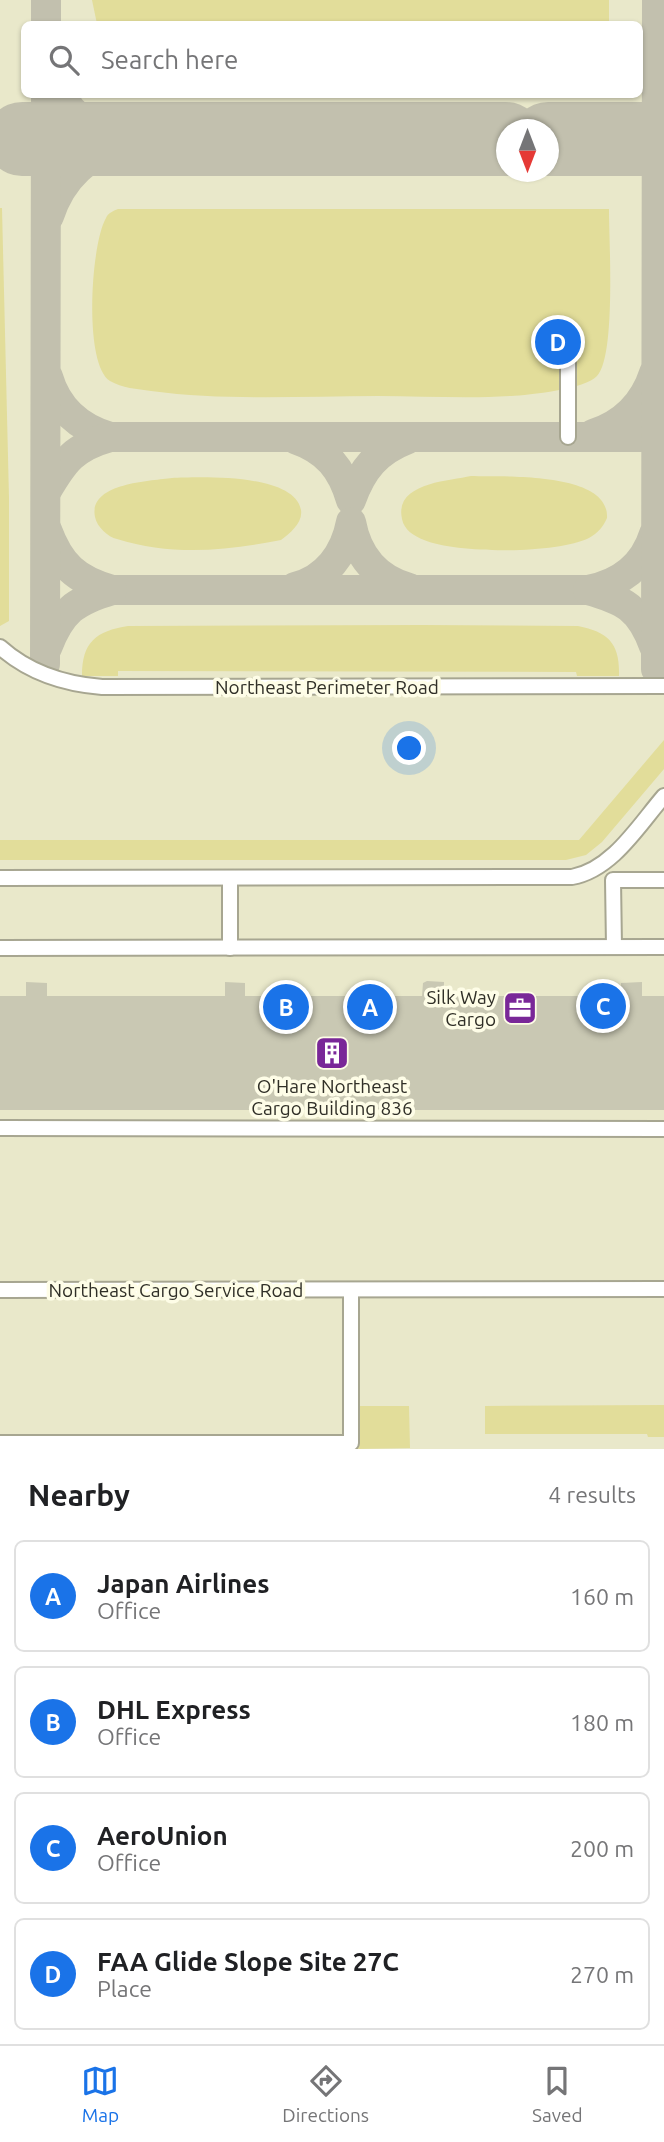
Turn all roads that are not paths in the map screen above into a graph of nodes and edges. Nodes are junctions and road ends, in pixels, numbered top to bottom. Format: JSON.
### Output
{"nodes":[{"id":1,"x":568,"y":342,"type":"dead end"},
{"id":2,"x":568,"y":437,"type":"dead end"},
{"id":3,"x":0,"y":647,"type":"edge"},
{"id":4,"x":664,"y":686,"type":"edge"},
{"id":5,"x":664,"y":796,"type":"edge"},
{"id":6,"x":595,"y":869,"type":"junction"},
{"id":7,"x":230,"y":877,"type":"junction"},
{"id":8,"x":0,"y":878,"type":"edge"},
{"id":9,"x":612,"y":880,"type":"junction"},
{"id":10,"x":664,"y":880,"type":"edge"},
{"id":11,"x":614,"y":947,"type":"junction"},
{"id":12,"x":664,"y":947,"type":"edge"},
{"id":13,"x":0,"y":948,"type":"edge"},
{"id":14,"x":230,"y":948,"type":"junction"},
{"id":15,"x":0,"y":1128,"type":"edge"},
{"id":16,"x":664,"y":1129,"type":"edge"},
{"id":17,"x":664,"y":1289,"type":"edge"},
{"id":18,"x":0,"y":1290,"type":"edge"},
{"id":19,"x":351,"y":1290,"type":"junction"},
{"id":20,"x":0,"y":1443,"type":"edge"}],
"edges":[{"from":1,"to":2,"type":"street"},
{"from":3,"to":4,"type":"street","name":"Northeast Perimeter Road"},
{"from":5,"to":6,"type":"street"},
{"from":6,"to":7,"type":"street"},
{"from":6,"to":9,"type":"street"},
{"from":7,"to":8,"type":"street"},
{"from":7,"to":14,"type":"street"},
{"from":9,"to":10,"type":"street"},
{"from":9,"to":11,"type":"street"},
{"from":11,"to":12,"type":"street"},
{"from":11,"to":14,"type":"street"},
{"from":13,"to":14,"type":"street"},
{"from":15,"to":16,"type":"street"},
{"from":17,"to":19,"type":"street","name":"Northeast Cargo Service Road"},
{"from":18,"to":19,"type":"street","name":"Northeast Cargo Service Road"},
{"from":19,"to":20,"type":"street"}]}
